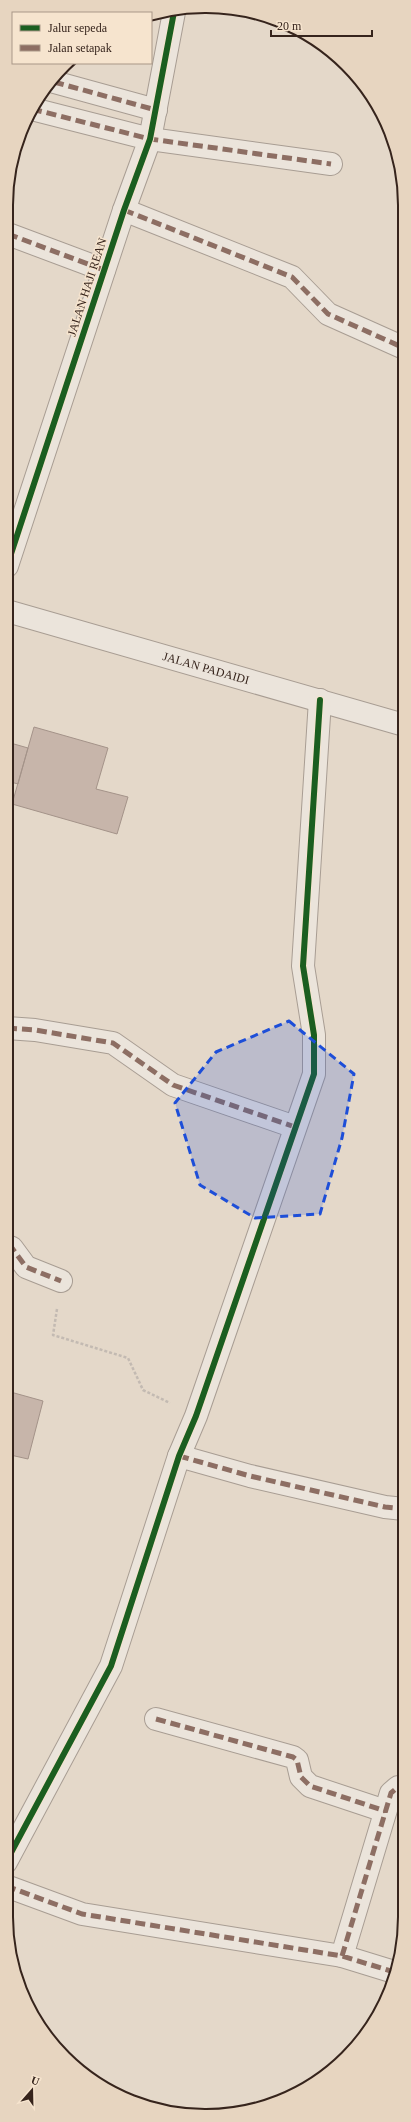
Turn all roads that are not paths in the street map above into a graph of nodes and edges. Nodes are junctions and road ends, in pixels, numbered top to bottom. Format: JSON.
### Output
{"nodes":[{"id":1,"x":173,"y":16,"type":"edge"},
{"id":2,"x":57,"y":83,"type":"edge"},
{"id":3,"x":156,"y":110,"type":"junction"},
{"id":4,"x":38,"y":111,"type":"edge"},
{"id":5,"x":150,"y":139,"type":"junction"},
{"id":6,"x":331,"y":164,"type":"dead end"},
{"id":7,"x":124,"y":210,"type":"junction"},
{"id":8,"x":13,"y":236,"type":"edge"},
{"id":9,"x":104,"y":270,"type":"junction"},
{"id":10,"x":398,"y":345,"type":"edge"},
{"id":11,"x":13,"y":548,"type":"edge"},
{"id":12,"x":13,"y":613,"type":"edge"},
{"id":13,"x":320,"y":700,"type":"junction"},
{"id":14,"x":398,"y":723,"type":"edge"},
{"id":15,"x":13,"y":1028,"type":"edge"},
{"id":16,"x":295,"y":1127,"type":"junction"},
{"id":17,"x":13,"y":1249,"type":"edge"},
{"id":18,"x":61,"y":1281,"type":"dead end"},
{"id":19,"x":179,"y":1456,"type":"junction"},
{"id":20,"x":398,"y":1508,"type":"edge"},
{"id":21,"x":156,"y":1719,"type":"dead end"},
{"id":22,"x":398,"y":1789,"type":"edge"},
{"id":23,"x":385,"y":1811,"type":"junction"},
{"id":24,"x":13,"y":1849,"type":"edge"},
{"id":25,"x":13,"y":1889,"type":"edge"},
{"id":26,"x":342,"y":1956,"type":"junction"},
{"id":27,"x":390,"y":1971,"type":"edge"}],
"edges":[{"from":1,"to":3,"type":"street","name":"JALAN HAJI REAN"},
{"from":2,"to":3,"type":"street"},
{"from":3,"to":5,"type":"street","name":"JALAN HAJI REAN"},
{"from":4,"to":5,"type":"street"},
{"from":5,"to":6,"type":"street"},
{"from":5,"to":7,"type":"street","name":"JALAN HAJI REAN"},
{"from":7,"to":9,"type":"street","name":"JALAN HAJI REAN"},
{"from":7,"to":10,"type":"street"},
{"from":8,"to":9,"type":"street"},
{"from":9,"to":11,"type":"street","name":"JALAN HAJI REAN"},
{"from":12,"to":13,"type":"street","name":"JALAN PADAIDI"},
{"from":13,"to":14,"type":"street","name":"JALAN PADAIDI"},
{"from":13,"to":16,"type":"street"},
{"from":15,"to":16,"type":"street"},
{"from":16,"to":19,"type":"street"},
{"from":17,"to":18,"type":"street"},
{"from":19,"to":20,"type":"street"},
{"from":19,"to":24,"type":"street"},
{"from":21,"to":23,"type":"street"},
{"from":22,"to":23,"type":"street"},
{"from":23,"to":26,"type":"street"},
{"from":25,"to":26,"type":"street"},
{"from":26,"to":27,"type":"street"}]}
